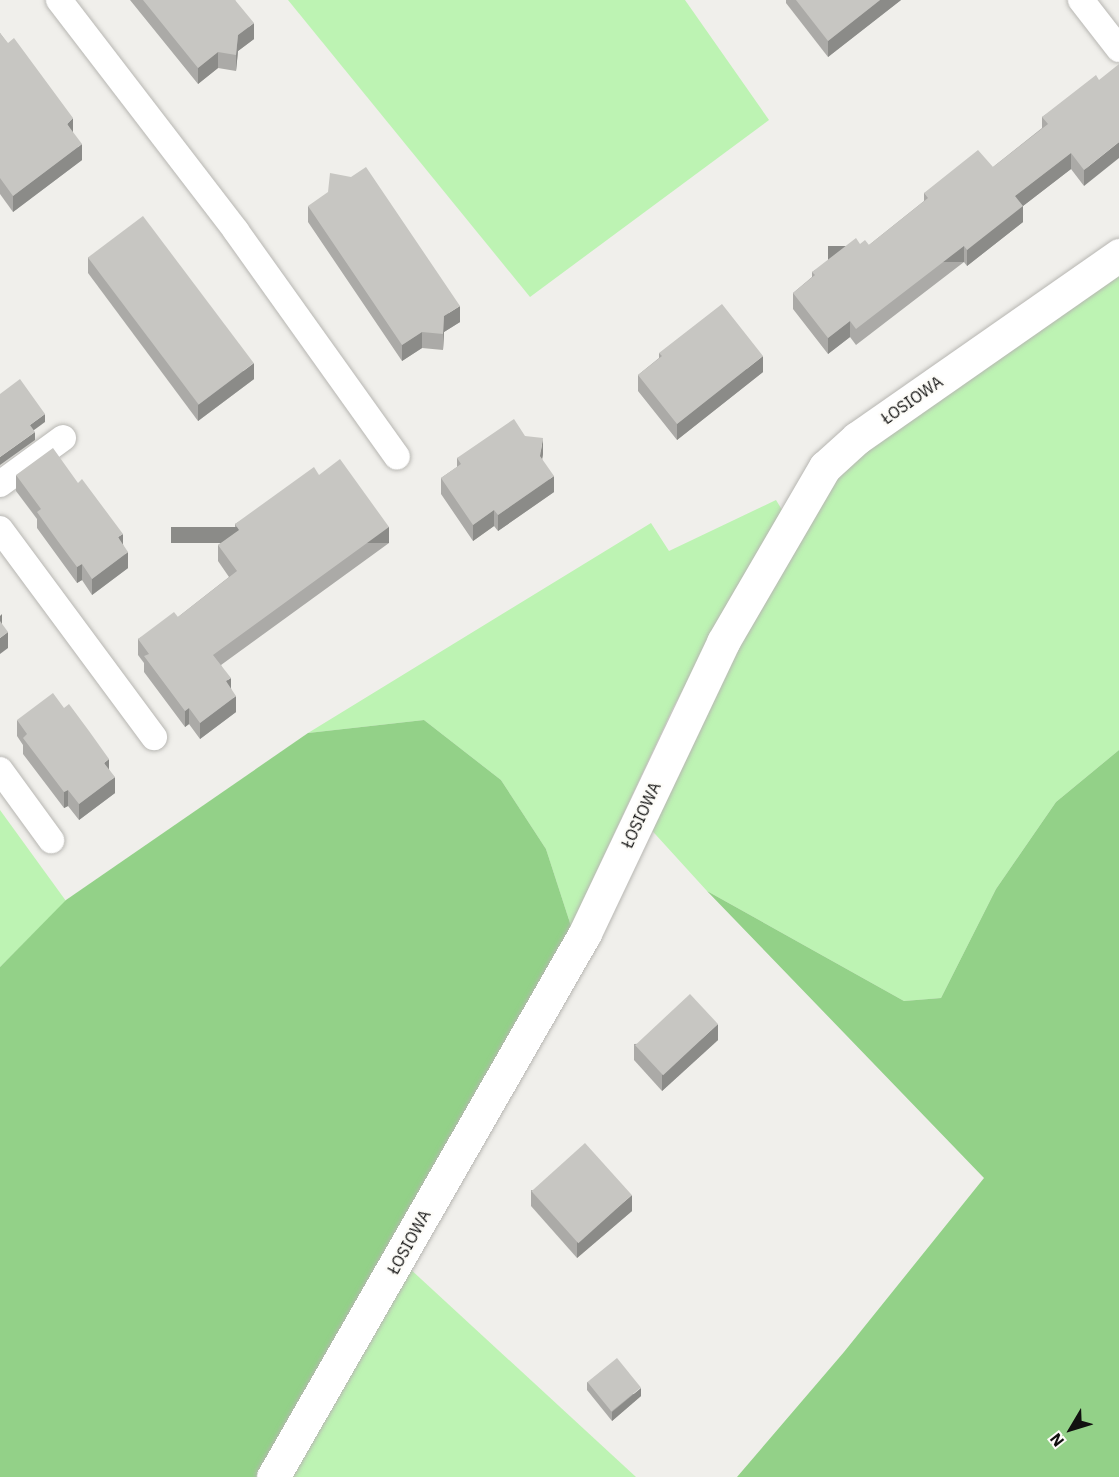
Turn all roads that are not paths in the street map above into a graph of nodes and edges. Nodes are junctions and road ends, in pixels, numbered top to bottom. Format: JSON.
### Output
{"nodes":[{"id":1,"x":60,"y":0,"type":"edge"},
{"id":2,"x":1081,"y":0,"type":"edge"},
{"id":3,"x":1119,"y":49,"type":"edge"},
{"id":4,"x":1119,"y":255,"type":"edge"},
{"id":5,"x":63,"y":438,"type":"dead end"},
{"id":6,"x":397,"y":457,"type":"dead end"},
{"id":7,"x":0,"y":484,"type":"edge"},
{"id":8,"x":0,"y":529,"type":"edge"},
{"id":9,"x":154,"y":737,"type":"dead end"},
{"id":10,"x":0,"y":770,"type":"edge"},
{"id":11,"x":51,"y":840,"type":"dead end"},
{"id":12,"x":273,"y":1477,"type":"edge"}],
"edges":[{"from":1,"to":6,"type":"lane"},
{"from":2,"to":3,"type":"lane"},
{"from":4,"to":12,"type":"street","name":"ŁOSIOWA"},
{"from":5,"to":7,"type":"lane"},
{"from":8,"to":9,"type":"lane"},
{"from":10,"to":11,"type":"lane"}]}
